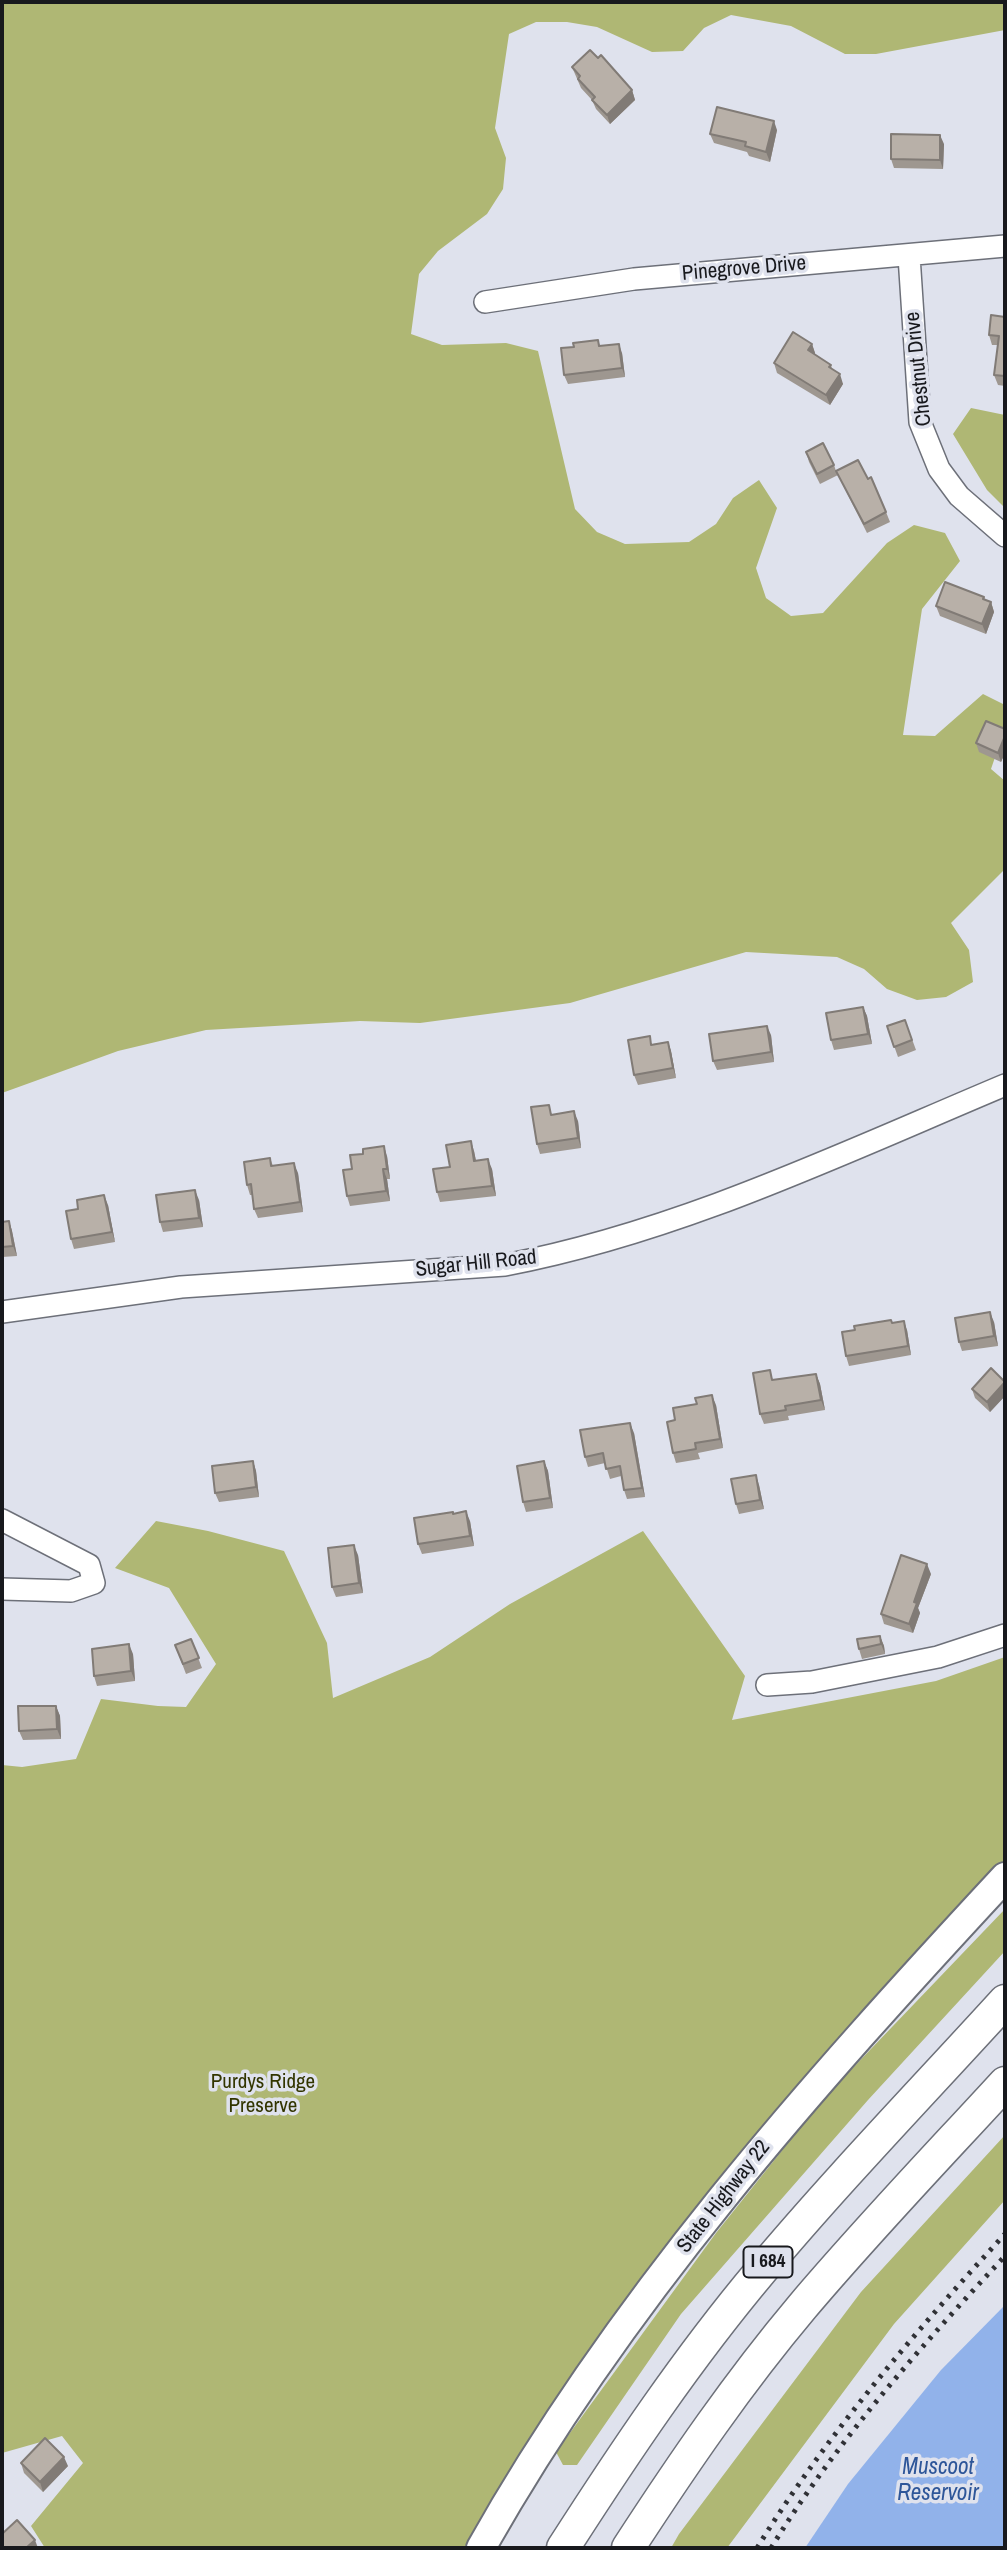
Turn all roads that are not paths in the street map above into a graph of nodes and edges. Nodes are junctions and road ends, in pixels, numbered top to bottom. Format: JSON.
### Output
{"nodes":[{"id":1,"x":1005,"y":246,"type":"edge"},
{"id":2,"x":909,"y":256,"type":"junction"},
{"id":3,"x":485,"y":302,"type":"dead end"},
{"id":4,"x":1005,"y":536,"type":"edge"},
{"id":5,"x":1005,"y":1085,"type":"edge"},
{"id":6,"x":2,"y":1312,"type":"edge"},
{"id":7,"x":2,"y":1520,"type":"edge"},
{"id":8,"x":2,"y":1589,"type":"edge"},
{"id":9,"x":1005,"y":1634,"type":"edge"},
{"id":10,"x":767,"y":1685,"type":"dead end"},
{"id":11,"x":1005,"y":1877,"type":"edge"},
{"id":12,"x":1005,"y":2001,"type":"edge"},
{"id":13,"x":1005,"y":2083,"type":"edge"},
{"id":14,"x":481,"y":2548,"type":"edge"},
{"id":15,"x":563,"y":2548,"type":"edge"},
{"id":16,"x":628,"y":2548,"type":"edge"}],
"edges":[{"from":1,"to":2,"type":"street","name":"Pinegrove Drive"},
{"from":2,"to":3,"type":"street","name":"Pinegrove Drive"},
{"from":2,"to":4,"type":"street","name":"Chestnut Drive"},
{"from":5,"to":6,"type":"street","name":"Sugar Hill Road"},
{"from":7,"to":8,"type":"street"},
{"from":9,"to":10,"type":"street"},
{"from":11,"to":14,"type":"main road","name":"State Highway 22"},
{"from":12,"to":15,"type":"highway","number":"I 684"},
{"from":13,"to":16,"type":"highway","number":"I 684"}]}
